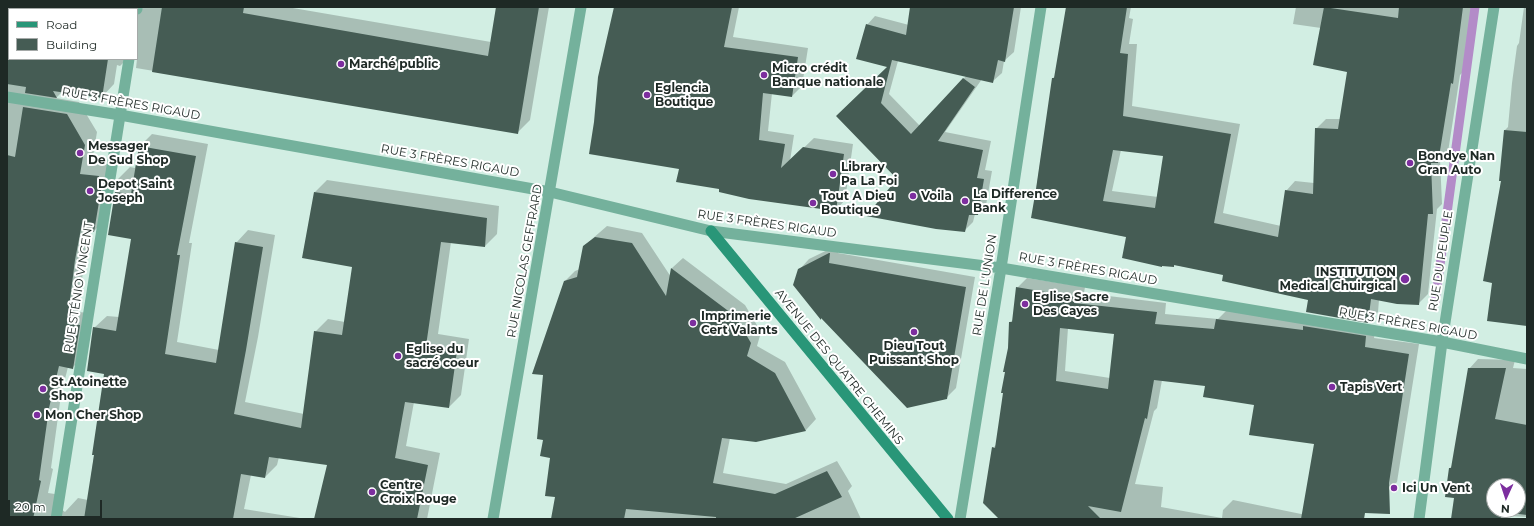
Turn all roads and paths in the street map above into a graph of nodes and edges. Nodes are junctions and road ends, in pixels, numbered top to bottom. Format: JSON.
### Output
{"nodes":[{"id":1,"x":581,"y":7,"type":"edge"},
{"id":2,"x":1041,"y":7,"type":"edge"},
{"id":3,"x":1494,"y":7,"type":"edge"},
{"id":4,"x":129,"y":60,"type":"edge"},
{"id":5,"x":7,"y":97,"type":"edge"},
{"id":6,"x":120,"y":115,"type":"junction"},
{"id":7,"x":550,"y":192,"type":"junction"},
{"id":8,"x":711,"y":230,"type":"junction"},
{"id":9,"x":1001,"y":268,"type":"junction"},
{"id":10,"x":1442,"y":342,"type":"junction"},
{"id":11,"x":1527,"y":359,"type":"edge"},
{"id":12,"x":56,"y":519,"type":"edge"},
{"id":13,"x":493,"y":519,"type":"edge"},
{"id":14,"x":948,"y":519,"type":"edge"},
{"id":15,"x":960,"y":519,"type":"edge"},
{"id":16,"x":1418,"y":519,"type":"edge"}],
"edges":[{"from":1,"to":7,"type":"street","name":"RUE NICOLAS GEFFRARD"},
{"from":2,"to":9,"type":"street","name":"RUE DE L'UNION"},
{"from":3,"to":10,"type":"street","name":"RUE DU PEUPLE"},
{"from":4,"to":6,"type":"street","name":"RUE STÉNIO VINCENT"},
{"from":5,"to":6,"type":"street","name":"RUE 3 FRÈRES RIGAUD"},
{"from":6,"to":7,"type":"street","name":"RUE 3 FRÈRES RIGAUD"},
{"from":6,"to":12,"type":"street","name":"RUE STÉNIO VINCENT"},
{"from":7,"to":8,"type":"street","name":"RUE 3 FRÈRES RIGAUD"},
{"from":7,"to":13,"type":"street","name":"RUE NICOLAS GEFFRARD"},
{"from":8,"to":9,"type":"street","name":"RUE 3 FRÈRES RIGAUD"},
{"from":8,"to":14,"type":"main road","name":"AVENUE DES QUATRE CHEMINS"},
{"from":9,"to":10,"type":"street","name":"RUE 3 FRÈRES RIGAUD"},
{"from":9,"to":15,"type":"street","name":"RUE DE L'UNION"},
{"from":10,"to":11,"type":"street","name":"RUE 3 FRÈRES RIGAUD"},
{"from":10,"to":16,"type":"street","name":"RUE DU PEUPLE"}]}
